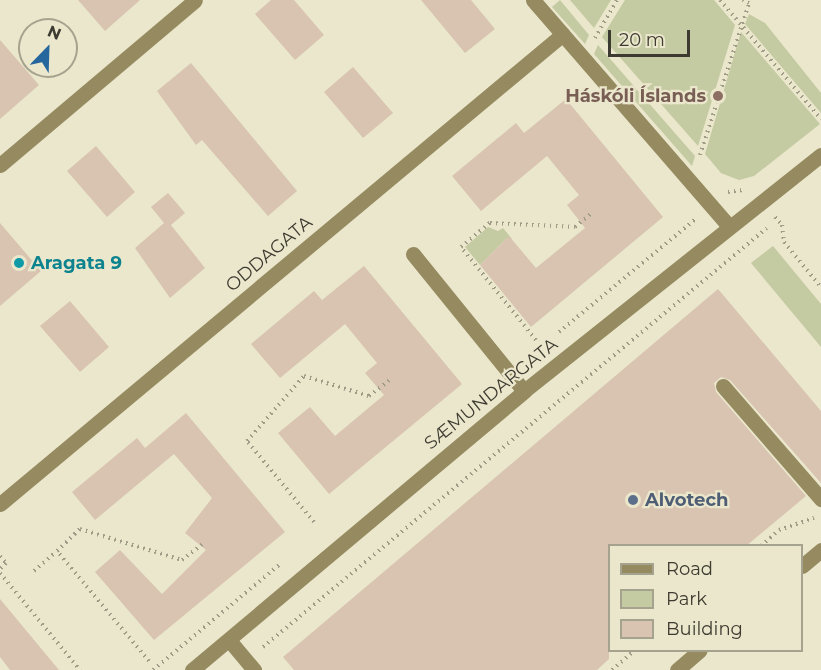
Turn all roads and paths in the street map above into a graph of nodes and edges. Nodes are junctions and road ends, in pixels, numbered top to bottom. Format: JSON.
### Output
{"nodes":[{"id":1,"x":195,"y":0,"type":"edge"},
{"id":2,"x":533,"y":0,"type":"edge"},
{"id":3,"x":617,"y":0,"type":"edge"},
{"id":4,"x":720,"y":0,"type":"edge"},
{"id":5,"x":743,"y":0,"type":"edge"},
{"id":6,"x":750,"y":1,"type":"edge"},
{"id":7,"x":739,"y":23,"type":"junction"},
{"id":8,"x":563,"y":34,"type":"junction"},
{"id":9,"x":596,"y":36,"type":"dead end"},
{"id":10,"x":821,"y":119,"type":"edge"},
{"id":11,"x":699,"y":155,"type":"dead end"},
{"id":12,"x":821,"y":155,"type":"edge"},
{"id":13,"x":0,"y":165,"type":"edge"},
{"id":14,"x":593,"y":212,"type":"dead end"},
{"id":15,"x":729,"y":226,"type":"junction"},
{"id":16,"x":413,"y":254,"type":"dead end"},
{"id":17,"x":821,"y":287,"type":"edge"},
{"id":18,"x":537,"y":340,"type":"dead end"},
{"id":19,"x":391,"y":379,"type":"dead end"},
{"id":20,"x":723,"y":386,"type":"dead end"},
{"id":21,"x":524,"y":391,"type":"junction"},
{"id":22,"x":821,"y":499,"type":"edge"},
{"id":23,"x":0,"y":504,"type":"edge"},
{"id":24,"x":821,"y":512,"type":"edge"},
{"id":25,"x":314,"y":522,"type":"dead end"},
{"id":26,"x":205,"y":542,"type":"dead end"},
{"id":27,"x":762,"y":544,"type":"edge"},
{"id":28,"x":821,"y":550,"type":"edge"},
{"id":29,"x":57,"y":551,"type":"junction"},
{"id":30,"x":0,"y":556,"type":"edge"},
{"id":31,"x":803,"y":564,"type":"edge"},
{"id":32,"x":0,"y":571,"type":"edge"},
{"id":33,"x":34,"y":572,"type":"dead end"},
{"id":34,"x":229,"y":640,"type":"junction"},
{"id":35,"x":634,"y":652,"type":"edge"},
{"id":36,"x":699,"y":652,"type":"edge"},
{"id":37,"x":149,"y":661,"type":"dead end"},
{"id":38,"x":250,"y":665,"type":"edge"},
{"id":39,"x":81,"y":670,"type":"edge"},
{"id":40,"x":192,"y":670,"type":"edge"},
{"id":41,"x":612,"y":670,"type":"edge"},
{"id":42,"x":677,"y":670,"type":"edge"}],
"edges":[{"from":1,"to":13,"type":"street"},
{"from":2,"to":8,"type":"street"},
{"from":3,"to":9,"type":"path"},
{"from":4,"to":7,"type":"path"},
{"from":5,"to":6,"type":"path"},
{"from":6,"to":7,"type":"path"},
{"from":7,"to":10,"type":"path"},
{"from":7,"to":11,"type":"path"},
{"from":8,"to":15,"type":"street"},
{"from":8,"to":23,"type":"street","name":"ODDAGATA"},
{"from":12,"to":15,"type":"street","name":"SÆMUNDARGATA"},
{"from":14,"to":18,"type":"path"},
{"from":15,"to":21,"type":"street","name":"SÆMUNDARGATA"},
{"from":16,"to":21,"type":"street"},
{"from":17,"to":38,"type":"path"},
{"from":19,"to":25,"type":"path"},
{"from":20,"to":22,"type":"street"},
{"from":21,"to":34,"type":"street","name":"SÆMUNDARGATA"},
{"from":24,"to":27,"type":"path"},
{"from":26,"to":29,"type":"path"},
{"from":28,"to":31,"type":"street"},
{"from":29,"to":33,"type":"path"},
{"from":29,"to":37,"type":"path"},
{"from":30,"to":32,"type":"path"},
{"from":32,"to":39,"type":"path"},
{"from":34,"to":38,"type":"street"},
{"from":34,"to":40,"type":"street","name":"SÆMUNDARGATA"},
{"from":35,"to":41,"type":"path"},
{"from":36,"to":42,"type":"street"}]}
